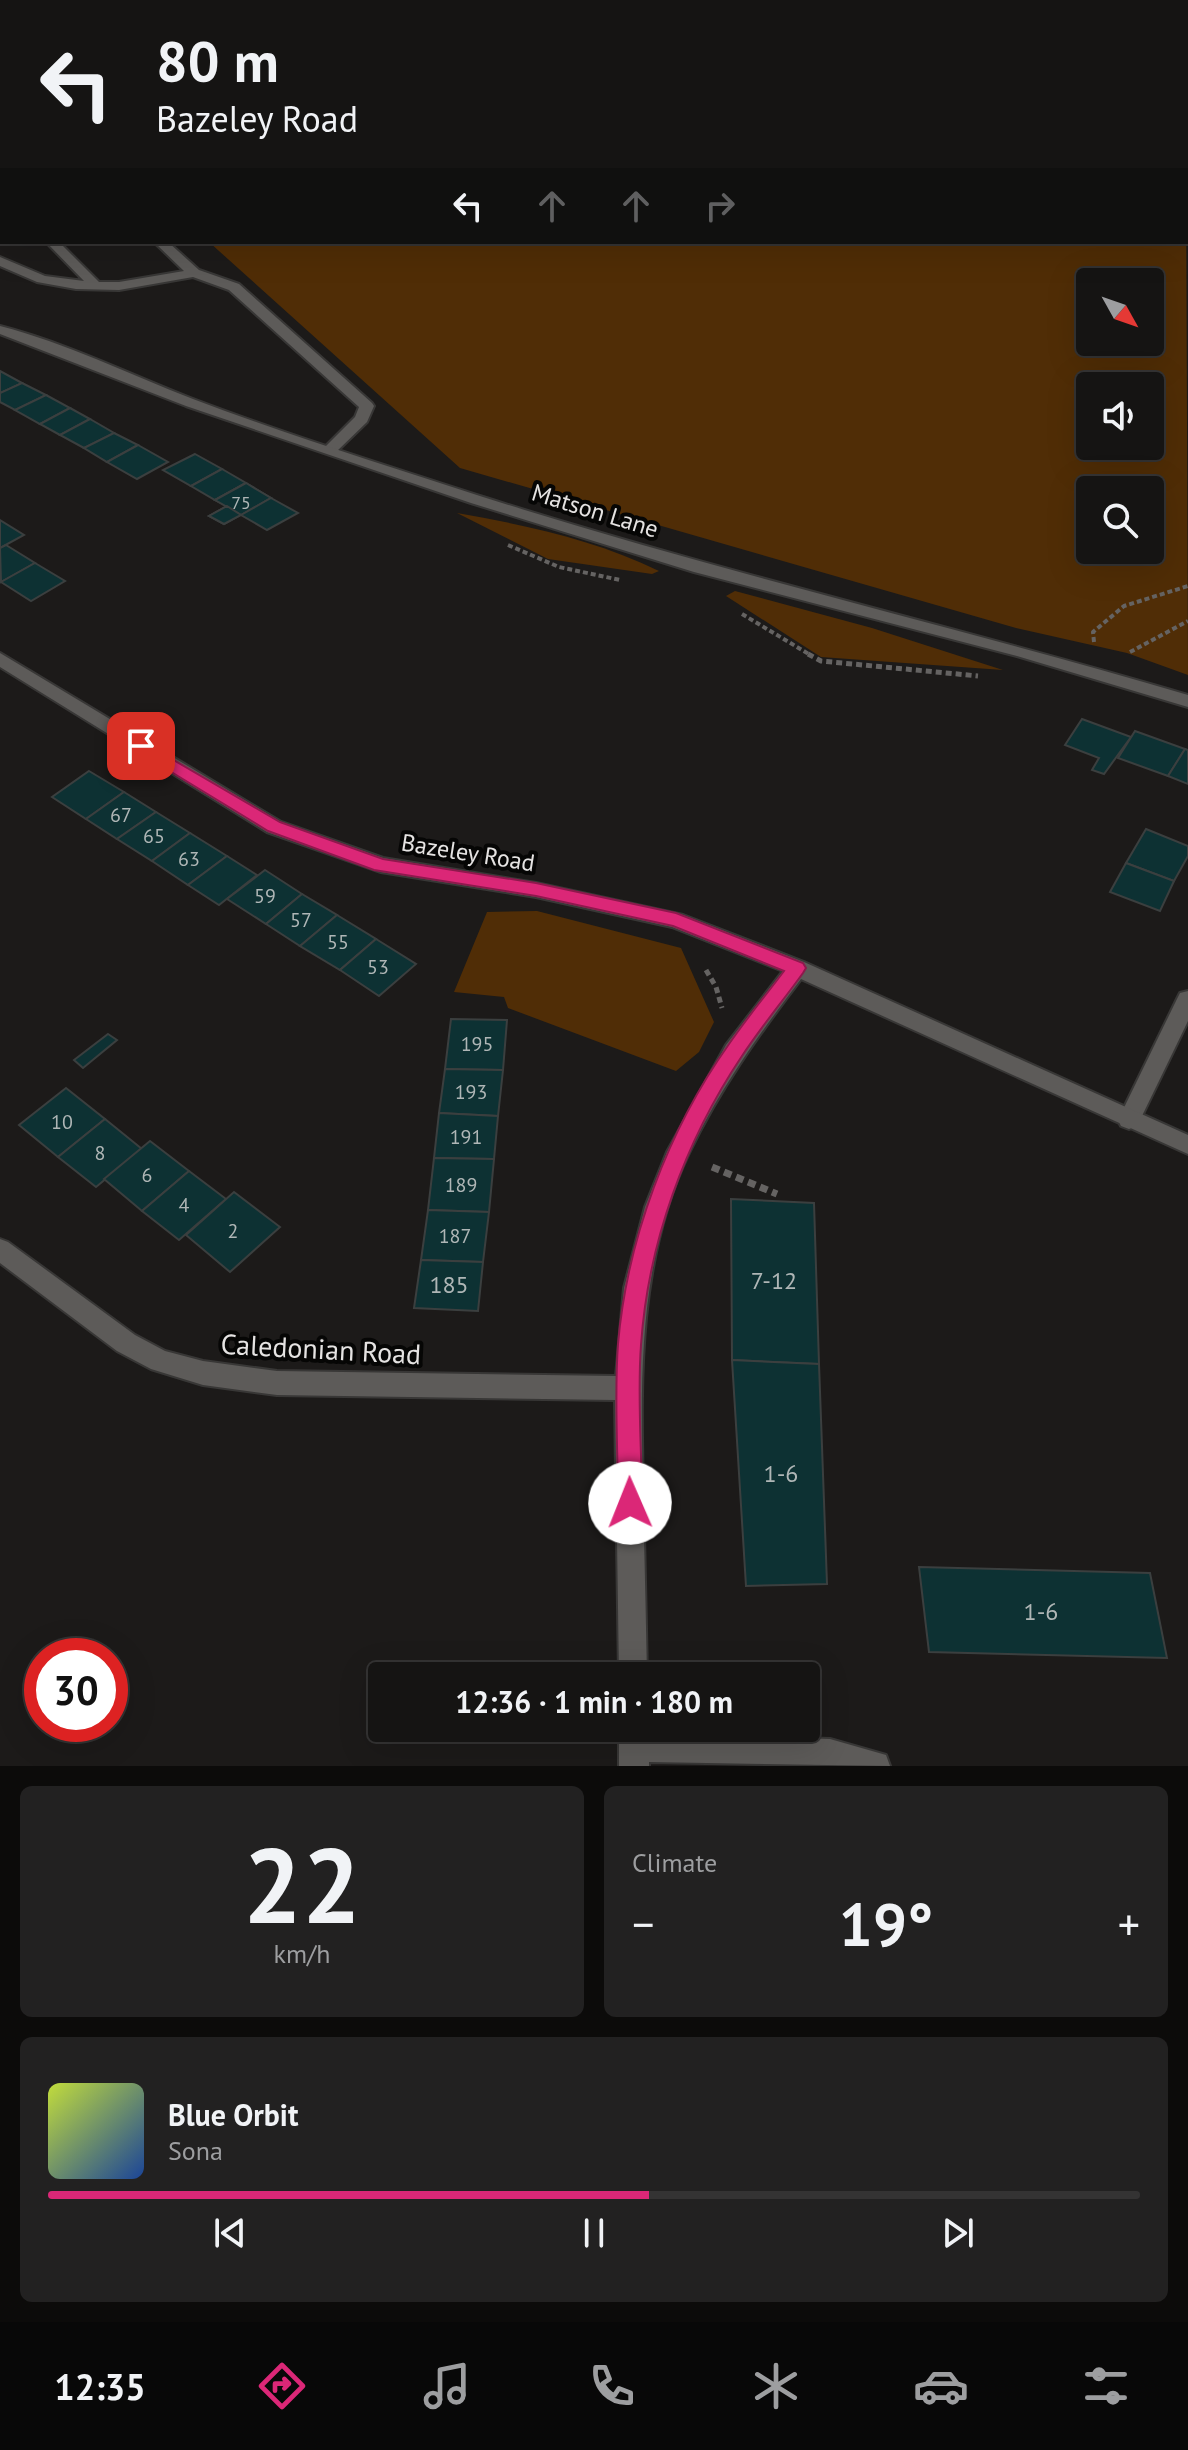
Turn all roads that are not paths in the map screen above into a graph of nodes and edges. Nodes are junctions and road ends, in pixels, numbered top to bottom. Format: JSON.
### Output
{"nodes":[{"id":1,"x":54,"y":244,"type":"edge"},
{"id":2,"x":162,"y":244,"type":"edge"},
{"id":3,"x":0,"y":261,"type":"edge"},
{"id":4,"x":194,"y":273,"type":"junction"},
{"id":5,"x":96,"y":286,"type":"junction"},
{"id":6,"x":0,"y":330,"type":"edge"},
{"id":7,"x":331,"y":449,"type":"junction"},
{"id":8,"x":0,"y":659,"type":"edge"},
{"id":9,"x":1188,"y":701,"type":"edge"},
{"id":10,"x":797,"y":968,"type":"junction"},
{"id":11,"x":1188,"y":999,"type":"edge"},
{"id":12,"x":1129,"y":1120,"type":"junction"},
{"id":13,"x":1188,"y":1145,"type":"edge"},
{"id":14,"x":0,"y":1249,"type":"edge"},
{"id":15,"x":628,"y":1388,"type":"junction"},
{"id":16,"x":633,"y":1662,"type":"edge"},
{"id":17,"x":634,"y":1747,"type":"edge"},
{"id":18,"x":875,"y":1766,"type":"edge"}],
"edges":[{"from":1,"to":5,"type":"street"},
{"from":2,"to":4,"type":"street"},
{"from":3,"to":5,"type":"street"},
{"from":4,"to":5,"type":"street"},
{"from":4,"to":7,"type":"street"},
{"from":6,"to":7,"type":"street","name":"Matson Lane"},
{"from":7,"to":9,"type":"street","name":"Matson Lane"},
{"from":8,"to":10,"type":"street","name":"Bazeley Road"},
{"from":10,"to":12,"type":"street","name":"Bazeley Road"},
{"from":10,"to":15,"type":"street"},
{"from":11,"to":12,"type":"street"},
{"from":12,"to":13,"type":"street","name":"Bazeley Road"},
{"from":14,"to":15,"type":"street","name":"Caledonian Road"},
{"from":15,"to":16,"type":"street"},
{"from":17,"to":18,"type":"street"}]}
